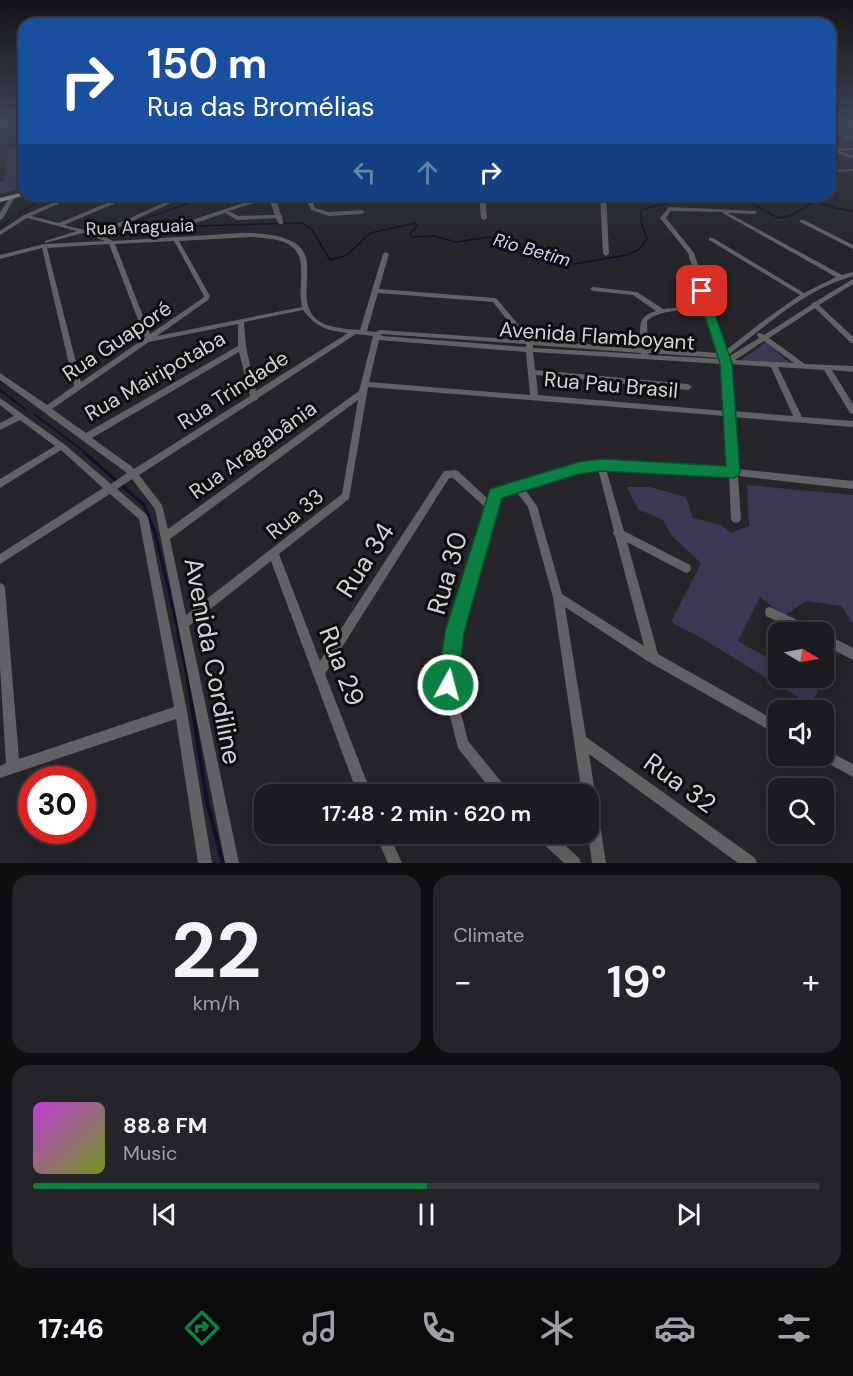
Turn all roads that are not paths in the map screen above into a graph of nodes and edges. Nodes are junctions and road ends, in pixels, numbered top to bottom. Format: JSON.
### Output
{"nodes":[{"id":1,"x":853,"y":170,"type":"edge"},
{"id":2,"x":836,"y":171,"type":"edge"},
{"id":3,"x":18,"y":194,"type":"edge"},
{"id":4,"x":18,"y":194,"type":"edge"},
{"id":5,"x":12,"y":197,"type":"junction"},
{"id":6,"x":0,"y":198,"type":"edge"},
{"id":7,"x":61,"y":201,"type":"edge"},
{"id":8,"x":114,"y":201,"type":"edge"},
{"id":9,"x":172,"y":201,"type":"edge"},
{"id":10,"x":251,"y":201,"type":"edge"},
{"id":11,"x":274,"y":201,"type":"edge"},
{"id":12,"x":310,"y":201,"type":"edge"},
{"id":13,"x":483,"y":201,"type":"edge"},
{"id":14,"x":603,"y":201,"type":"edge"},
{"id":15,"x":248,"y":203,"type":"junction"},
{"id":16,"x":719,"y":210,"type":"junction"},
{"id":17,"x":225,"y":211,"type":"junction"},
{"id":18,"x":362,"y":212,"type":"dead end"},
{"id":19,"x":754,"y":212,"type":"dead end"},
{"id":20,"x":329,"y":214,"type":"junction"},
{"id":21,"x":1,"y":216,"type":"edge"},
{"id":22,"x":26,"y":216,"type":"junction"},
{"id":23,"x":280,"y":216,"type":"junction"},
{"id":24,"x":249,"y":218,"type":"junction"},
{"id":25,"x":484,"y":218,"type":"dead end"},
{"id":26,"x":336,"y":220,"type":"dead end"},
{"id":27,"x":802,"y":221,"type":"dead end"},
{"id":28,"x":281,"y":223,"type":"dead end"},
{"id":29,"x":59,"y":225,"type":"junction"},
{"id":30,"x":118,"y":225,"type":"junction"},
{"id":31,"x":82,"y":232,"type":"junction"},
{"id":32,"x":0,"y":233,"type":"edge"},
{"id":33,"x":96,"y":235,"type":"junction"},
{"id":34,"x":238,"y":236,"type":"junction"},
{"id":35,"x":711,"y":239,"type":"dead end"},
{"id":36,"x":176,"y":240,"type":"junction"},
{"id":37,"x":110,"y":241,"type":"junction"},
{"id":38,"x":44,"y":245,"type":"junction"},
{"id":39,"x":853,"y":247,"type":"edge"},
{"id":40,"x":386,"y":254,"type":"dead end"},
{"id":41,"x":606,"y":254,"type":"dead end"},
{"id":42,"x":0,"y":255,"type":"edge"},
{"id":43,"x":853,"y":274,"type":"edge"},
{"id":44,"x":840,"y":277,"type":"junction"},
{"id":45,"x":853,"y":281,"type":"edge"},
{"id":46,"x":593,"y":289,"type":"dead end"},
{"id":47,"x":375,"y":291,"type":"junction"},
{"id":48,"x":805,"y":296,"type":"junction"},
{"id":49,"x":493,"y":298,"type":"joint"},
{"id":50,"x":814,"y":304,"type":"junction"},
{"id":51,"x":708,"y":307,"type":"junction"},
{"id":52,"x":304,"y":308,"type":"junction"},
{"id":53,"x":661,"y":312,"type":"junction"},
{"id":54,"x":241,"y":320,"type":"junction"},
{"id":55,"x":359,"y":332,"type":"junction"},
{"id":56,"x":754,"y":332,"type":"junction"},
{"id":57,"x":377,"y":334,"type":"junction"},
{"id":58,"x":764,"y":337,"type":"junction"},
{"id":59,"x":149,"y":340,"type":"junction"},
{"id":60,"x":853,"y":341,"type":"edge"},
{"id":61,"x":530,"y":346,"type":"junction"},
{"id":62,"x":242,"y":347,"type":"junction"},
{"id":63,"x":644,"y":354,"type":"junction"},
{"id":64,"x":724,"y":360,"type":"junction"},
{"id":65,"x":774,"y":366,"type":"junction"},
{"id":66,"x":803,"y":367,"type":"junction"},
{"id":67,"x":827,"y":368,"type":"junction"},
{"id":68,"x":853,"y":369,"type":"edge"},
{"id":69,"x":532,"y":372,"type":"junction"},
{"id":70,"x":0,"y":376,"type":"edge"},
{"id":71,"x":78,"y":387,"type":"junction"},
{"id":72,"x":688,"y":387,"type":"dead end"},
{"id":73,"x":364,"y":388,"type":"junction"},
{"id":74,"x":534,"y":396,"type":"junction"},
{"id":75,"x":254,"y":398,"type":"junction"},
{"id":76,"x":0,"y":401,"type":"edge"},
{"id":77,"x":47,"y":410,"type":"junction"},
{"id":78,"x":853,"y":411,"type":"edge"},
{"id":79,"x":730,"y":414,"type":"junction"},
{"id":80,"x":19,"y":417,"type":"junction"},
{"id":81,"x":799,"y":420,"type":"junction"},
{"id":82,"x":853,"y":424,"type":"edge"},
{"id":83,"x":0,"y":427,"type":"edge"},
{"id":84,"x":86,"y":437,"type":"junction"},
{"id":85,"x":61,"y":446,"type":"junction"},
{"id":86,"x":601,"y":465,"type":"junction"},
{"id":87,"x":733,"y":472,"type":"junction"},
{"id":88,"x":132,"y":476,"type":"junction"},
{"id":89,"x":0,"y":484,"type":"edge"},
{"id":90,"x":517,"y":485,"type":"junction"},
{"id":91,"x":853,"y":485,"type":"edge"},
{"id":92,"x":114,"y":487,"type":"junction"},
{"id":93,"x":491,"y":507,"type":"junction"},
{"id":94,"x":736,"y":519,"type":"dead end"},
{"id":95,"x":618,"y":533,"type":"junction"},
{"id":96,"x":165,"y":537,"type":"junction"},
{"id":97,"x":274,"y":555,"type":"junction"},
{"id":98,"x":0,"y":559,"type":"edge"},
{"id":99,"x":686,"y":568,"type":"dead end"},
{"id":100,"x":0,"y":588,"type":"edge"},
{"id":101,"x":558,"y":597,"type":"junction"},
{"id":102,"x":770,"y":612,"type":"dead end"},
{"id":103,"x":790,"y":622,"type":"edge"},
{"id":104,"x":183,"y":624,"type":"junction"},
{"id":105,"x":834,"y":644,"type":"edge"},
{"id":106,"x":853,"y":654,"type":"edge"},
{"id":107,"x":653,"y":658,"type":"junction"},
{"id":108,"x":320,"y":671,"type":"junction"},
{"id":109,"x":181,"y":711,"type":"junction"},
{"id":110,"x":768,"y":723,"type":"edge"},
{"id":111,"x":582,"y":742,"type":"junction"},
{"id":112,"x":834,"y":760,"type":"edge"},
{"id":113,"x":13,"y":767,"type":"junction"},
{"id":114,"x":853,"y":771,"type":"edge"},
{"id":115,"x":0,"y":772,"type":"edge"},
{"id":116,"x":360,"y":784,"type":"edge"},
{"id":117,"x":494,"y":784,"type":"edge"},
{"id":118,"x":386,"y":844,"type":"edge"},
{"id":119,"x":554,"y":844,"type":"edge"},
{"id":120,"x":204,"y":863,"type":"edge"},
{"id":121,"x":232,"y":863,"type":"edge"},
{"id":122,"x":395,"y":863,"type":"edge"},
{"id":123,"x":574,"y":863,"type":"edge"},
{"id":124,"x":599,"y":863,"type":"edge"},
{"id":125,"x":750,"y":863,"type":"edge"}],
"edges":[{"from":1,"to":2,"type":"street"},
{"from":3,"to":5,"type":"main road"},
{"from":4,"to":6,"type":"main road"},
{"from":5,"to":6,"type":"main road"},
{"from":5,"to":21,"type":"street"},
{"from":7,"to":22,"type":"street"},
{"from":8,"to":29,"type":"street"},
{"from":9,"to":30,"type":"street"},
{"from":10,"to":15,"type":"street"},
{"from":11,"to":23,"type":"street"},
{"from":12,"to":20,"type":"street"},
{"from":13,"to":25,"type":"street"},
{"from":14,"to":41,"type":"street"},
{"from":15,"to":17,"type":"street"},
{"from":15,"to":24,"type":"street"},
{"from":16,"to":19,"type":"street"},
{"from":16,"to":44,"type":"street"},
{"from":16,"to":51,"type":"street"},
{"from":17,"to":24,"type":"street"},
{"from":17,"to":30,"type":"street"},
{"from":18,"to":20,"type":"street"},
{"from":20,"to":26,"type":"street"},
{"from":22,"to":29,"type":"street"},
{"from":22,"to":32,"type":"street"},
{"from":23,"to":24,"type":"street"},
{"from":23,"to":28,"type":"street"},
{"from":27,"to":39,"type":"street"},
{"from":29,"to":31,"type":"street"},
{"from":30,"to":33,"type":"street"},
{"from":31,"to":33,"type":"street"},
{"from":31,"to":38,"type":"street"},
{"from":33,"to":37,"type":"street"},
{"from":34,"to":36,"type":"street","name":"Rua Araguaia"},
{"from":34,"to":37,"type":"street","name":"Rua Araguaia"},
{"from":34,"to":52,"type":"street","name":"Rua Araguaia"},
{"from":35,"to":48,"type":"street"},
{"from":36,"to":37,"type":"street","name":"Rua Araguaia"},
{"from":36,"to":59,"type":"street","name":"Rua Guaporé"},
{"from":37,"to":38,"type":"street","name":"Rua Araguaia"},
{"from":37,"to":59,"type":"street"},
{"from":38,"to":42,"type":"street"},
{"from":38,"to":71,"type":"street"},
{"from":40,"to":47,"type":"street"},
{"from":43,"to":44,"type":"street"},
{"from":44,"to":48,"type":"street"},
{"from":45,"to":50,"type":"street"},
{"from":46,"to":53,"type":"street"},
{"from":47,"to":49,"type":"street"},
{"from":47,"to":55,"type":"street"},
{"from":48,"to":56,"type":"street"},
{"from":49,"to":61,"type":"street"},
{"from":50,"to":58,"type":"street"},
{"from":50,"to":60,"type":"street"},
{"from":51,"to":53,"type":"street"},
{"from":51,"to":64,"type":"street"},
{"from":52,"to":54,"type":"street"},
{"from":52,"to":55,"type":"street","name":"Avenida Flamboyant"},
{"from":53,"to":63,"type":"street"},
{"from":54,"to":59,"type":"street"},
{"from":54,"to":62,"type":"street"},
{"from":55,"to":57,"type":"street","name":"Avenida Flamboyant"},
{"from":55,"to":75,"type":"street","name":"Rua Trindade"},
{"from":56,"to":58,"type":"street"},
{"from":56,"to":64,"type":"street"},
{"from":57,"to":61,"type":"street","name":"Avenida Flamboyant"},
{"from":57,"to":73,"type":"street","name":"Rua 33"},
{"from":58,"to":64,"type":"street"},
{"from":58,"to":66,"type":"street"},
{"from":59,"to":71,"type":"street","name":"Rua Guaporé"},
{"from":61,"to":63,"type":"street","name":"Avenida Flamboyant"},
{"from":61,"to":69,"type":"street"},
{"from":62,"to":75,"type":"street"},
{"from":62,"to":84,"type":"street","name":"Rua Mairipotaba"},
{"from":63,"to":64,"type":"street","name":"Avenida Flamboyant"},
{"from":64,"to":65,"type":"street","name":"Avenida Flamboyant"},
{"from":64,"to":79,"type":"street"},
{"from":65,"to":66,"type":"street","name":"Avenida Flamboyant"},
{"from":65,"to":81,"type":"street"},
{"from":66,"to":67,"type":"street","name":"Avenida Flamboyant"},
{"from":67,"to":68,"type":"street","name":"Avenida Flamboyant"},
{"from":67,"to":78,"type":"street"},
{"from":69,"to":72,"type":"street"},
{"from":69,"to":74,"type":"street"},
{"from":70,"to":77,"type":"street","name":"Avenida Cordiline"},
{"from":71,"to":77,"type":"street","name":"Rua Guaporé"},
{"from":73,"to":74,"type":"street","name":"Rua Pau Brasil"},
{"from":73,"to":96,"type":"street","name":"Rua Aragabânia"},
{"from":73,"to":97,"type":"street","name":"Rua 33"},
{"from":74,"to":79,"type":"street","name":"Rua Pau Brasil"},
{"from":75,"to":88,"type":"street","name":"Rua Trindade"},
{"from":76,"to":80,"type":"street","name":"Avenida Cordiline"},
{"from":77,"to":84,"type":"street","name":"Avenida Cordiline"},
{"from":79,"to":81,"type":"street","name":"Rua Pau Brasil"},
{"from":79,"to":87,"type":"street"},
{"from":80,"to":83,"type":"street"},
{"from":80,"to":85,"type":"street","name":"Avenida Cordiline"},
{"from":81,"to":82,"type":"street","name":"Rua Pau Brasil"},
{"from":84,"to":88,"type":"street","name":"Avenida Cordiline"},
{"from":85,"to":89,"type":"street"},
{"from":85,"to":92,"type":"street","name":"Avenida Cordiline"},
{"from":86,"to":87,"type":"street"},
{"from":86,"to":90,"type":"street"},
{"from":86,"to":95,"type":"street"},
{"from":87,"to":91,"type":"street"},
{"from":87,"to":94,"type":"street"},
{"from":88,"to":92,"type":"street","name":"Rua Trindade"},
{"from":88,"to":96,"type":"street","name":"Avenida Cordiline"},
{"from":90,"to":93,"type":"street","name":"Rua 30"},
{"from":90,"to":101,"type":"street"},
{"from":92,"to":98,"type":"street","name":"Rua Trindade"},
{"from":92,"to":109,"type":"street","name":"Avenida Cordiline"},
{"from":93,"to":108,"type":"street","name":"Rua 34"},
{"from":93,"to":117,"type":"street","name":"Rua 30"},
{"from":95,"to":99,"type":"street"},
{"from":95,"to":107,"type":"street"},
{"from":96,"to":104,"type":"street","name":"Avenida Cordiline"},
{"from":97,"to":104,"type":"street","name":"Rua 33"},
{"from":97,"to":108,"type":"street","name":"Rua 29"},
{"from":100,"to":113,"type":"street"},
{"from":101,"to":107,"type":"street"},
{"from":101,"to":111,"type":"street"},
{"from":102,"to":103,"type":"street"},
{"from":104,"to":121,"type":"street","name":"Avenida Cordiline"},
{"from":105,"to":106,"type":"street"},
{"from":107,"to":110,"type":"street"},
{"from":108,"to":116,"type":"street","name":"Rua 29"},
{"from":109,"to":113,"type":"street"},
{"from":109,"to":120,"type":"street","name":"Avenida Cordiline"},
{"from":111,"to":124,"type":"street"},
{"from":111,"to":125,"type":"street","name":"Rua 32"},
{"from":112,"to":114,"type":"street"},
{"from":113,"to":115,"type":"street"},
{"from":118,"to":122,"type":"street"},
{"from":119,"to":123,"type":"street"}]}
